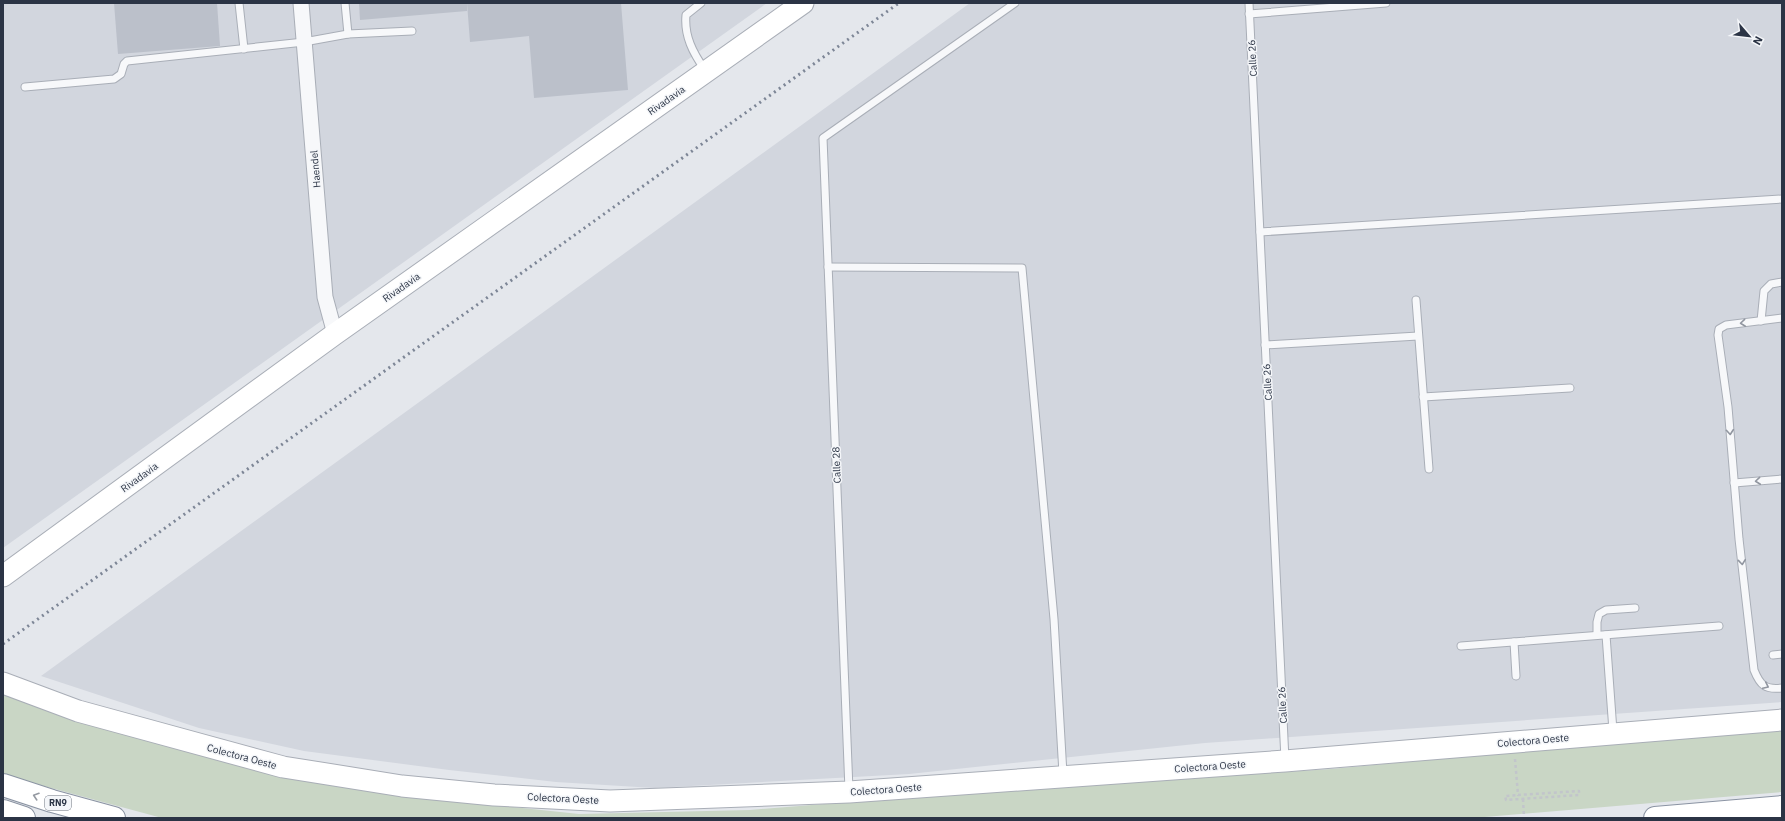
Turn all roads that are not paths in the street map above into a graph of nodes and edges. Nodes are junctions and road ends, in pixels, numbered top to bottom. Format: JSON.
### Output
{"nodes":[{"id":1,"x":239,"y":3,"type":"edge"},
{"id":2,"x":300,"y":3,"type":"edge"},
{"id":3,"x":345,"y":3,"type":"edge"},
{"id":4,"x":701,"y":3,"type":"edge"},
{"id":5,"x":1249,"y":3,"type":"edge"},
{"id":6,"x":1386,"y":3,"type":"edge"},
{"id":7,"x":1015,"y":4,"type":"edge"},
{"id":8,"x":795,"y":6,"type":"edge"},
{"id":9,"x":1250,"y":14,"type":"junction"},
{"id":10,"x":412,"y":30,"type":"dead end"},
{"id":11,"x":348,"y":34,"type":"junction"},
{"id":12,"x":304,"y":42,"type":"junction"},
{"id":13,"x":244,"y":49,"type":"junction"},
{"id":14,"x":706,"y":71,"type":"junction"},
{"id":15,"x":25,"y":87,"type":"dead end"},
{"id":16,"x":1782,"y":199,"type":"edge"},
{"id":17,"x":1260,"y":232,"type":"junction"},
{"id":18,"x":828,"y":267,"type":"junction"},
{"id":19,"x":1782,"y":282,"type":"edge"},
{"id":20,"x":1416,"y":300,"type":"dead end"},
{"id":21,"x":1782,"y":318,"type":"edge"},
{"id":22,"x":1761,"y":321,"type":"junction"},
{"id":23,"x":335,"y":334,"type":"junction"},
{"id":24,"x":1418,"y":336,"type":"junction"},
{"id":25,"x":1265,"y":345,"type":"junction"},
{"id":26,"x":1570,"y":388,"type":"dead end"},
{"id":27,"x":1423,"y":397,"type":"junction"},
{"id":28,"x":1429,"y":469,"type":"dead end"},
{"id":29,"x":1782,"y":478,"type":"edge"},
{"id":30,"x":1734,"y":483,"type":"junction"},
{"id":31,"x":3,"y":576,"type":"edge"},
{"id":32,"x":1635,"y":608,"type":"dead end"},
{"id":33,"x":1719,"y":626,"type":"dead end"},
{"id":34,"x":1597,"y":635,"type":"junction"},
{"id":35,"x":1606,"y":635,"type":"junction"},
{"id":36,"x":1514,"y":642,"type":"junction"},
{"id":37,"x":1461,"y":646,"type":"dead end"},
{"id":38,"x":1782,"y":654,"type":"edge"},
{"id":39,"x":1773,"y":655,"type":"dead end"},
{"id":40,"x":1516,"y":676,"type":"dead end"},
{"id":41,"x":3,"y":683,"type":"edge"},
{"id":42,"x":1782,"y":688,"type":"edge"},
{"id":43,"x":1782,"y":720,"type":"edge"},
{"id":44,"x":1613,"y":734,"type":"junction"},
{"id":45,"x":1285,"y":761,"type":"junction"},
{"id":46,"x":1064,"y":777,"type":"junction"},
{"id":47,"x":3,"y":785,"type":"edge"},
{"id":48,"x":849,"y":792,"type":"junction"},
{"id":49,"x":1782,"y":807,"type":"edge"},
{"id":50,"x":3,"y":810,"type":"edge"},
{"id":51,"x":24,"y":818,"type":"edge"},
{"id":52,"x":114,"y":818,"type":"edge"},
{"id":53,"x":1655,"y":818,"type":"edge"}],
"edges":[{"from":1,"to":13,"type":"lane"},
{"from":2,"to":12,"type":"street","name":"Haendel"},
{"from":3,"to":11,"type":"lane"},
{"from":4,"to":14,"type":"lane"},
{"from":5,"to":9,"type":"lane","name":"Calle 26"},
{"from":6,"to":9,"type":"lane"},
{"from":7,"to":18,"type":"lane","name":"Calle 28"},
{"from":8,"to":14,"type":"street","name":"Rivadavia"},
{"from":9,"to":17,"type":"lane","name":"Calle 26"},
{"from":10,"to":11,"type":"lane"},
{"from":11,"to":12,"type":"lane"},
{"from":12,"to":13,"type":"lane"},
{"from":12,"to":23,"type":"street","name":"Haendel"},
{"from":13,"to":15,"type":"lane"},
{"from":14,"to":23,"type":"street","name":"Rivadavia"},
{"from":16,"to":17,"type":"lane"},
{"from":17,"to":25,"type":"lane","name":"Calle 26"},
{"from":18,"to":46,"type":"lane"},
{"from":18,"to":48,"type":"lane","name":"Calle 28"},
{"from":19,"to":22,"type":"lane"},
{"from":20,"to":24,"type":"lane"},
{"from":21,"to":22,"type":"lane"},
{"from":22,"to":30,"type":"lane","one_way":true},
{"from":23,"to":31,"type":"street","name":"Rivadavia"},
{"from":24,"to":25,"type":"lane"},
{"from":24,"to":27,"type":"lane"},
{"from":25,"to":45,"type":"lane","name":"Calle 26"},
{"from":26,"to":27,"type":"lane"},
{"from":27,"to":28,"type":"lane"},
{"from":29,"to":30,"type":"lane","one_way":true},
{"from":30,"to":42,"type":"lane","one_way":true},
{"from":32,"to":34,"type":"lane"},
{"from":33,"to":35,"type":"lane"},
{"from":34,"to":35,"type":"lane"},
{"from":34,"to":36,"type":"lane"},
{"from":35,"to":44,"type":"lane"},
{"from":36,"to":37,"type":"lane"},
{"from":36,"to":40,"type":"lane"},
{"from":38,"to":39,"type":"lane"},
{"from":41,"to":48,"type":"street","name":"Colectora Oeste"},
{"from":43,"to":44,"type":"street","name":"Colectora Oeste"},
{"from":44,"to":45,"type":"street","name":"Colectora Oeste"},
{"from":45,"to":46,"type":"street","name":"Colectora Oeste"},
{"from":46,"to":48,"type":"street","name":"Colectora Oeste"},
{"from":52,"to":47,"type":"highway","number":"RN9","one_way":true},
{"from":49,"to":53,"type":"highway"},
{"from":50,"to":51,"type":"highway"}]}
